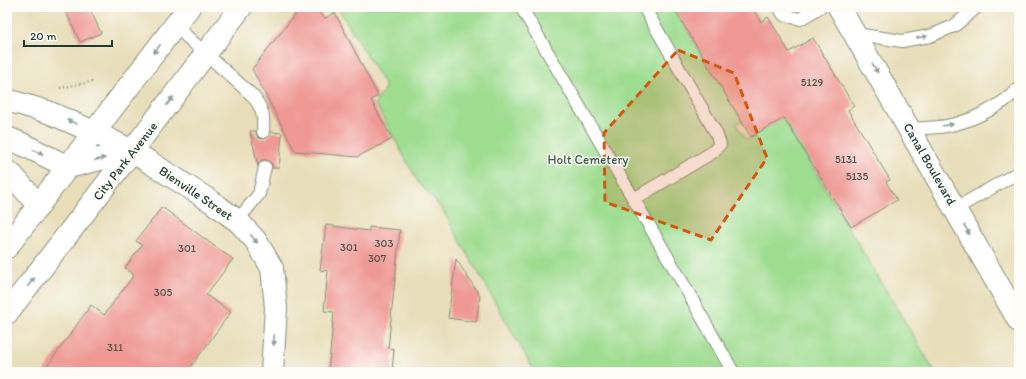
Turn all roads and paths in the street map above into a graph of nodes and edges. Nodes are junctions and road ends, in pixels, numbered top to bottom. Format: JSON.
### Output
{"nodes":[{"id":1,"x":189,"y":7,"type":"edge"},
{"id":2,"x":241,"y":7,"type":"edge"},
{"id":3,"x":521,"y":7,"type":"edge"},
{"id":4,"x":644,"y":7,"type":"edge"},
{"id":5,"x":779,"y":7,"type":"edge"},
{"id":6,"x":820,"y":7,"type":"edge"},
{"id":7,"x":839,"y":7,"type":"edge"},
{"id":8,"x":977,"y":7,"type":"edge"},
{"id":9,"x":175,"y":26,"type":"junction"},
{"id":10,"x":856,"y":34,"type":"junction"},
{"id":11,"x":206,"y":53,"type":"junction"},
{"id":12,"x":1019,"y":88,"type":"edge"},
{"id":13,"x":7,"y":100,"type":"edge"},
{"id":14,"x":909,"y":129,"type":"junction"},
{"id":15,"x":94,"y":132,"type":"junction"},
{"id":16,"x":263,"y":132,"type":"dead end"},
{"id":17,"x":7,"y":138,"type":"edge"},
{"id":18,"x":132,"y":152,"type":"junction"},
{"id":19,"x":68,"y":167,"type":"junction"},
{"id":20,"x":265,"y":167,"type":"dead end"},
{"id":21,"x":7,"y":171,"type":"edge"},
{"id":22,"x":1019,"y":172,"type":"edge"},
{"id":23,"x":634,"y":199,"type":"junction"},
{"id":24,"x":39,"y":206,"type":"junction"},
{"id":25,"x":955,"y":209,"type":"junction"},
{"id":26,"x":237,"y":221,"type":"junction"},
{"id":27,"x":7,"y":247,"type":"edge"},
{"id":28,"x":7,"y":313,"type":"edge"},
{"id":29,"x":1019,"y":321,"type":"edge"},
{"id":30,"x":272,"y":372,"type":"edge"},
{"id":31,"x":733,"y":372,"type":"edge"}],
"edges":[{"from":1,"to":9,"type":"main road"},
{"from":2,"to":11,"type":"main road","name":"City Park Avenue"},
{"from":3,"to":23,"type":"lane"},
{"from":4,"to":23,"type":"lane"},
{"from":5,"to":6,"type":"lane"},
{"from":7,"to":10,"type":"main road","name":"Canal Boulevard"},
{"from":10,"to":8,"type":"lane","one_way":true},
{"from":9,"to":11,"type":"lane"},
{"from":9,"to":15,"type":"main road","one_way":true},
{"from":10,"to":14,"type":"main road","name":"Canal Boulevard","one_way":true},
{"from":11,"to":16,"type":"lane"},
{"from":18,"to":11,"type":"main road","name":"City Park Avenue","one_way":true},
{"from":14,"to":12,"type":"lane","one_way":true},
{"from":15,"to":13,"type":"main road","name":"Bienville Street","one_way":true},
{"from":14,"to":25,"type":"main road","name":"Canal Boulevard"},
{"from":15,"to":18,"type":"main road","name":"Bienville Street"},
{"from":15,"to":19,"type":"main road"},
{"from":17,"to":19,"type":"main road","one_way":true},
{"from":19,"to":18,"type":"main road","one_way":true},
{"from":18,"to":26,"type":"main road","name":"Bienville Street"},
{"from":28,"to":18,"type":"main road","name":"City Park Avenue","one_way":true},
{"from":19,"to":24,"type":"main road"},
{"from":20,"to":26,"type":"lane"},
{"from":21,"to":24,"type":"main road"},
{"from":22,"to":25,"type":"lane"},
{"from":23,"to":31,"type":"lane"},
{"from":24,"to":27,"type":"main road"},
{"from":25,"to":29,"type":"main road","name":"Canal Boulevard","one_way":true},
{"from":26,"to":30,"type":"main road","name":"Bienville Street","one_way":true}]}
